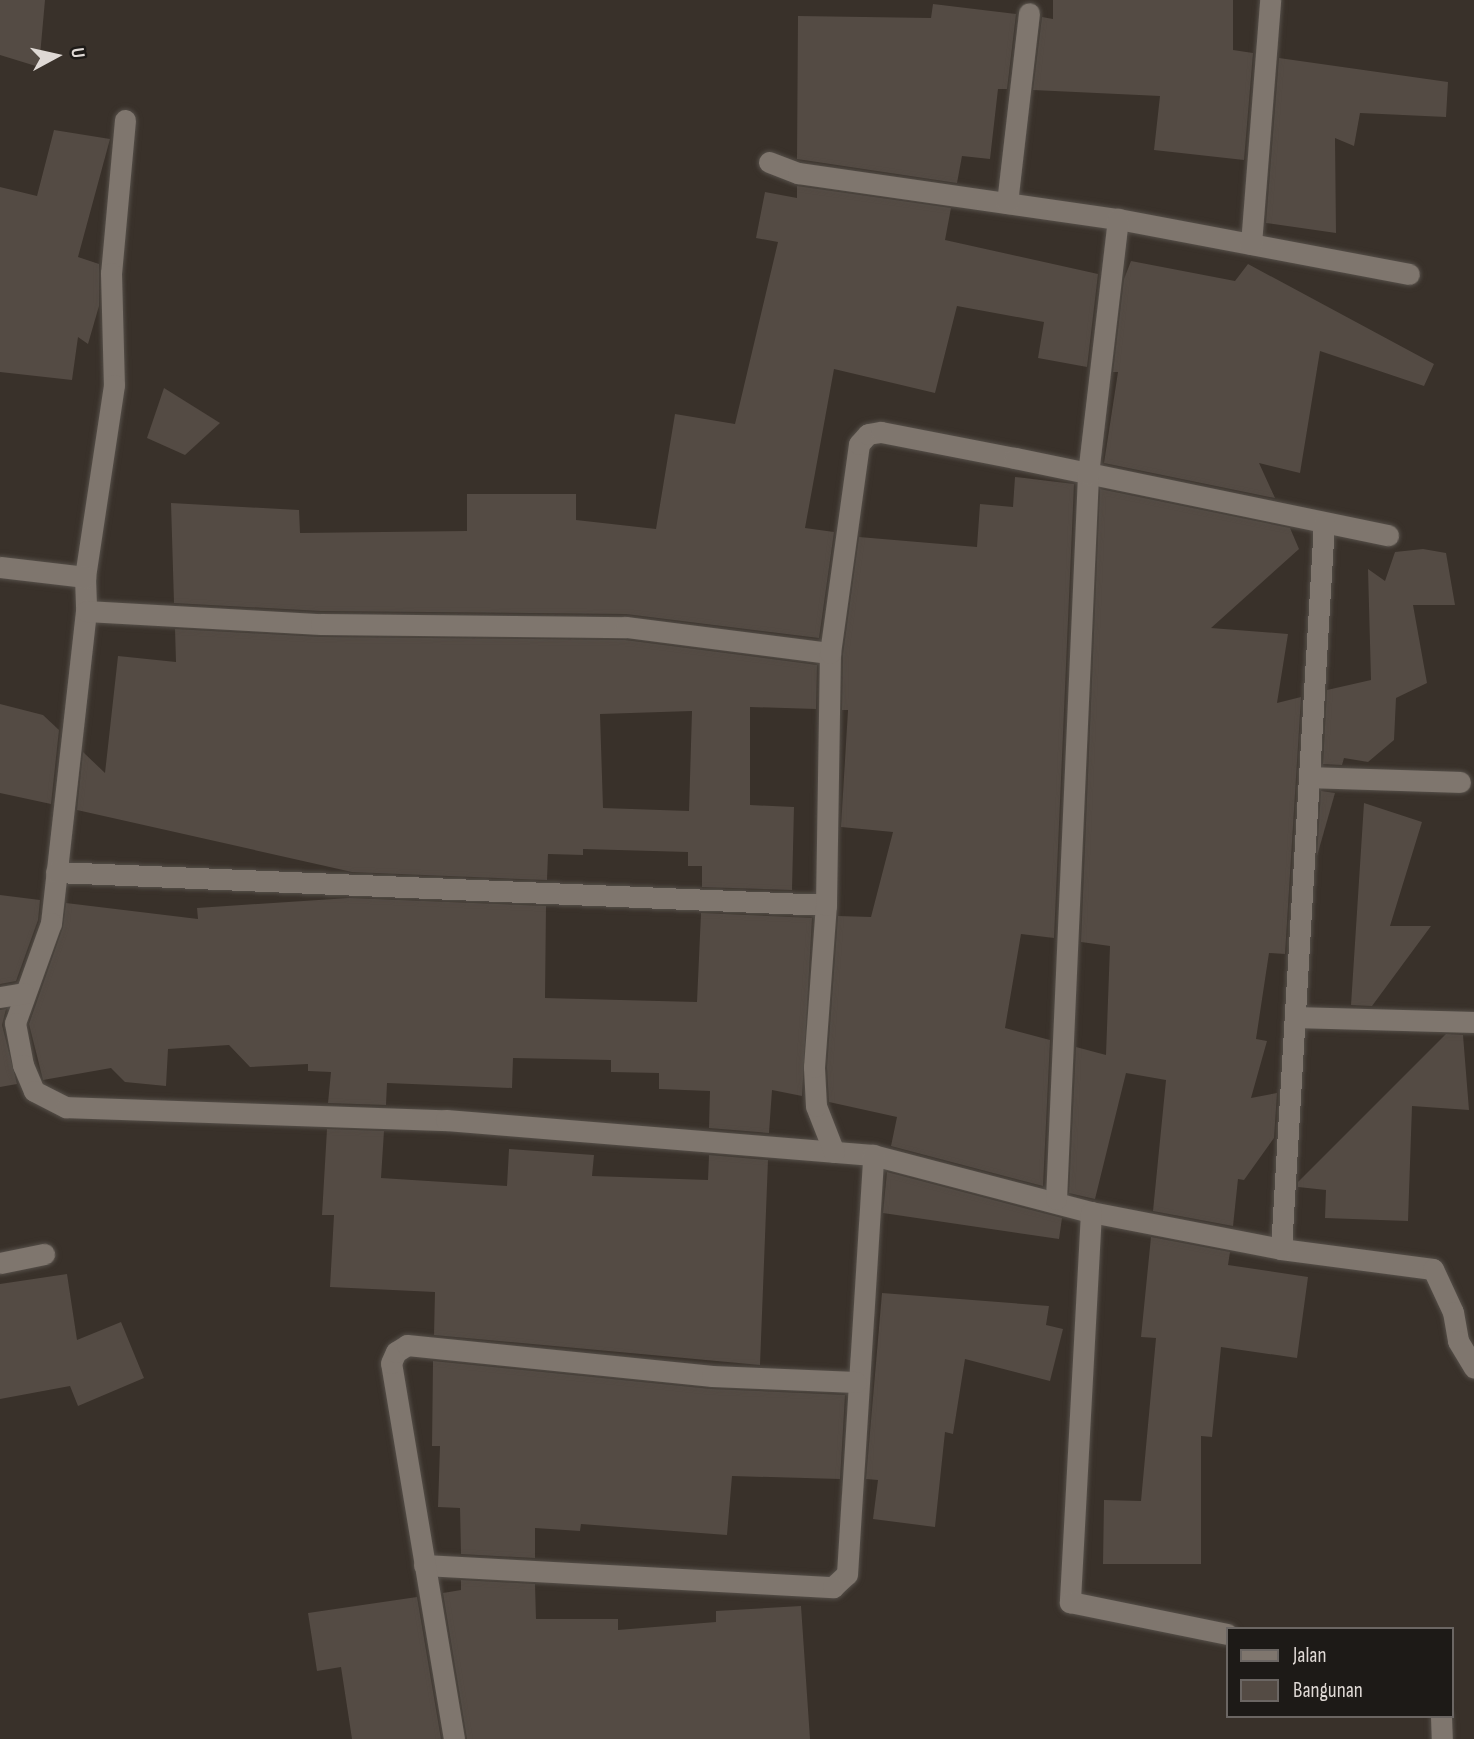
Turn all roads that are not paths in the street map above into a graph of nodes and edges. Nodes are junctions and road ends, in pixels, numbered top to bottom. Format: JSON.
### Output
{"nodes":[{"id":1,"x":1270,"y":0,"type":"edge"},
{"id":2,"x":1029,"y":13,"type":"dead end"},
{"id":3,"x":125,"y":120,"type":"dead end"},
{"id":4,"x":769,"y":162,"type":"dead end"},
{"id":5,"x":1007,"y":203,"type":"junction"},
{"id":6,"x":1118,"y":219,"type":"junction"},
{"id":7,"x":1251,"y":244,"type":"junction"},
{"id":8,"x":1409,"y":274,"type":"dead end"},
{"id":9,"x":1088,"y":474,"type":"junction"},
{"id":10,"x":1324,"y":523,"type":"junction"},
{"id":11,"x":1388,"y":536,"type":"dead end"},
{"id":12,"x":0,"y":567,"type":"edge"},
{"id":13,"x":85,"y":577,"type":"junction"},
{"id":14,"x":86,"y":611,"type":"junction"},
{"id":15,"x":830,"y":653,"type":"junction"},
{"id":16,"x":1310,"y":777,"type":"junction"},
{"id":17,"x":1460,"y":782,"type":"dead end"},
{"id":18,"x":57,"y":872,"type":"junction"},
{"id":19,"x":826,"y":905,"type":"junction"},
{"id":20,"x":24,"y":993,"type":"junction"},
{"id":21,"x":0,"y":997,"type":"edge"},
{"id":22,"x":1295,"y":1017,"type":"junction"},
{"id":23,"x":1474,"y":1021,"type":"edge"},
{"id":24,"x":834,"y":1152,"type":"junction"},
{"id":25,"x":873,"y":1155,"type":"junction"},
{"id":26,"x":1056,"y":1199,"type":"junction"},
{"id":27,"x":1091,"y":1212,"type":"junction"},
{"id":28,"x":1281,"y":1249,"type":"junction"},
{"id":29,"x":44,"y":1254,"type":"dead end"},
{"id":30,"x":0,"y":1263,"type":"edge"},
{"id":31,"x":1474,"y":1368,"type":"edge"},
{"id":32,"x":856,"y":1382,"type":"junction"},
{"id":33,"x":424,"y":1565,"type":"junction"},
{"id":34,"x":1226,"y":1634,"type":"edge"},
{"id":35,"x":1441,"y":1718,"type":"edge"},
{"id":36,"x":454,"y":1739,"type":"edge"},
{"id":37,"x":1443,"y":1739,"type":"edge"}],
"edges":[{"from":1,"to":7,"type":"street"},
{"from":2,"to":5,"type":"street"},
{"from":3,"to":13,"type":"street"},
{"from":4,"to":5,"type":"street"},
{"from":5,"to":6,"type":"street"},
{"from":6,"to":7,"type":"street"},
{"from":6,"to":9,"type":"street"},
{"from":7,"to":8,"type":"street"},
{"from":9,"to":10,"type":"street"},
{"from":9,"to":15,"type":"street"},
{"from":9,"to":26,"type":"street"},
{"from":10,"to":11,"type":"street"},
{"from":10,"to":16,"type":"street"},
{"from":12,"to":13,"type":"street"},
{"from":13,"to":14,"type":"street"},
{"from":14,"to":15,"type":"street"},
{"from":14,"to":18,"type":"street"},
{"from":15,"to":19,"type":"street"},
{"from":16,"to":17,"type":"street"},
{"from":16,"to":22,"type":"street"},
{"from":18,"to":19,"type":"street"},
{"from":18,"to":20,"type":"street"},
{"from":19,"to":24,"type":"street"},
{"from":20,"to":21,"type":"street"},
{"from":20,"to":24,"type":"street"},
{"from":22,"to":23,"type":"street"},
{"from":22,"to":28,"type":"street"},
{"from":24,"to":25,"type":"street"},
{"from":25,"to":26,"type":"street"},
{"from":25,"to":32,"type":"street"},
{"from":26,"to":27,"type":"street"},
{"from":27,"to":28,"type":"street"},
{"from":27,"to":34,"type":"street"},
{"from":28,"to":31,"type":"street"},
{"from":29,"to":30,"type":"street"},
{"from":32,"to":33,"type":"street"},
{"from":32,"to":33,"type":"street"},
{"from":33,"to":36,"type":"street"},
{"from":35,"to":37,"type":"street"}]}
